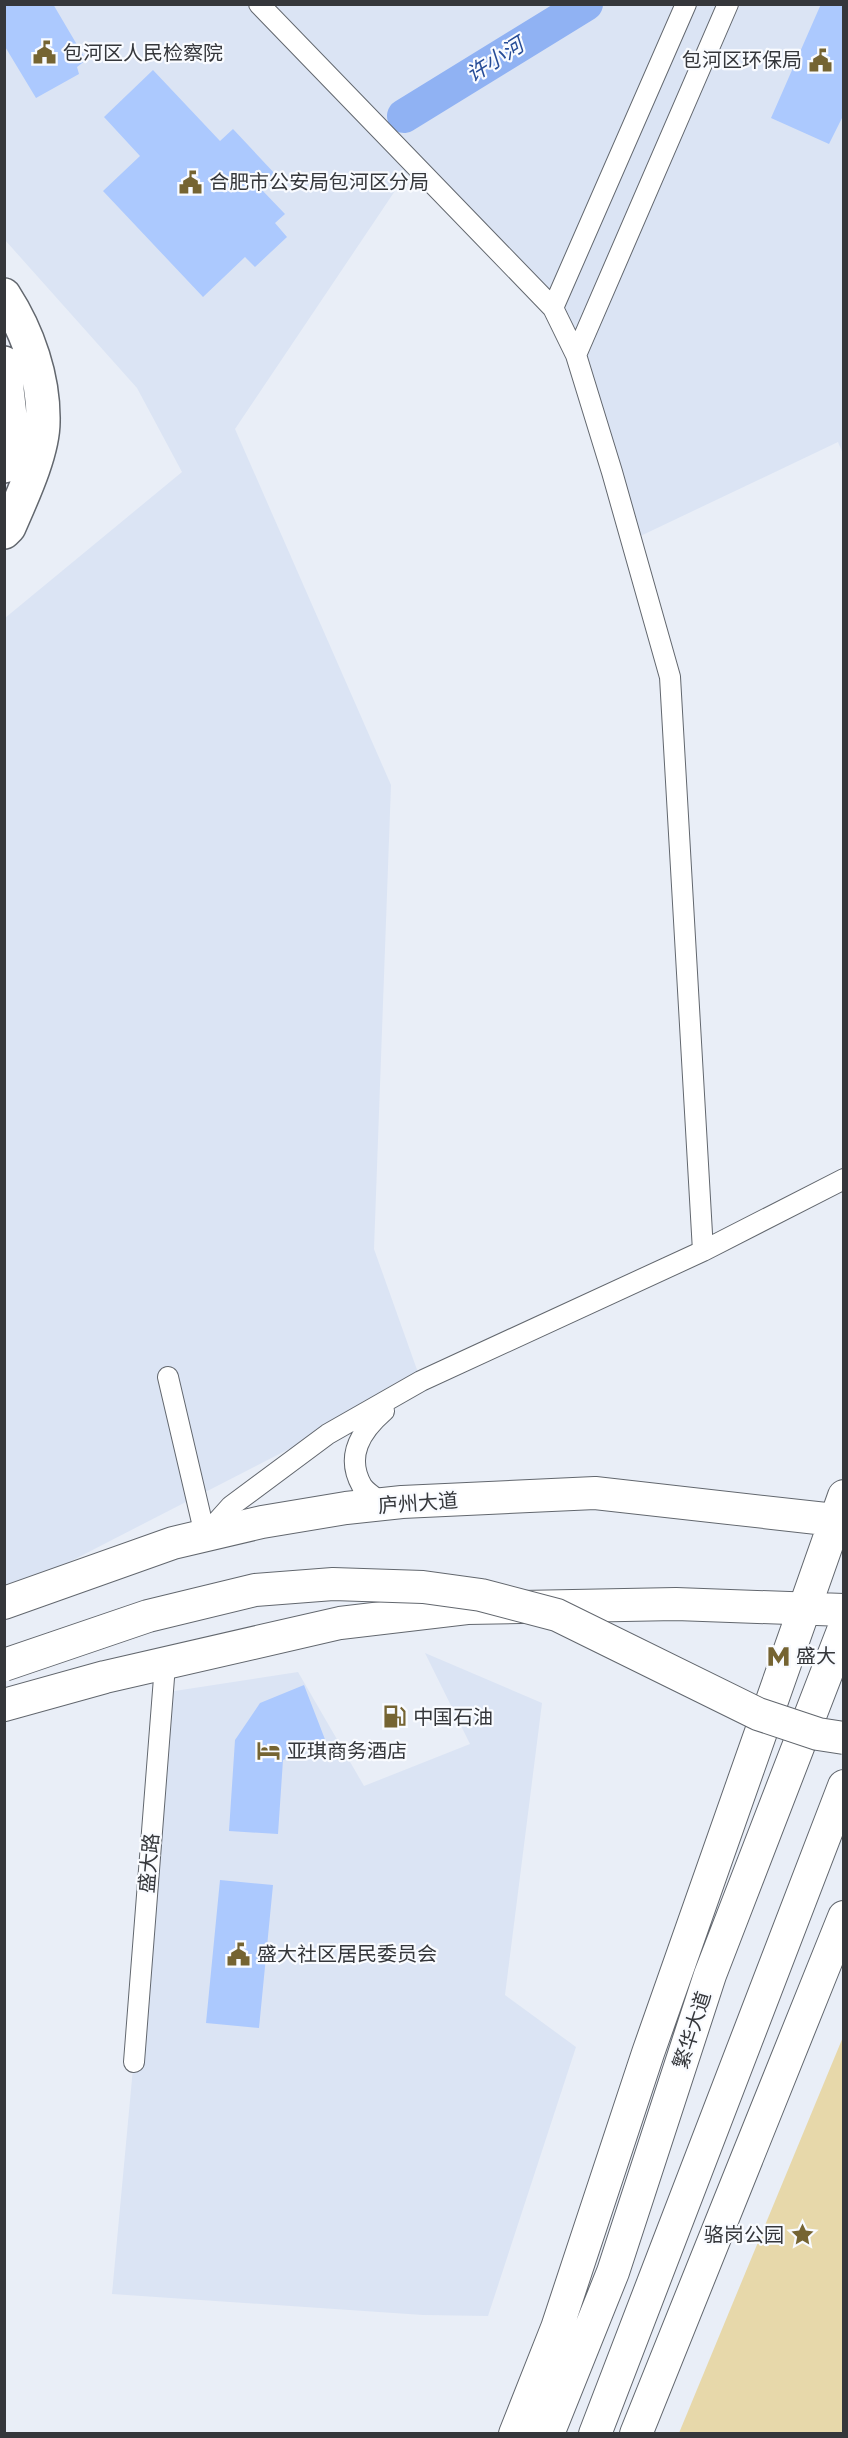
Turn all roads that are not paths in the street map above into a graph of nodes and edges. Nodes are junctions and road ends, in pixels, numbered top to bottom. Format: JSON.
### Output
{"nodes":[{"id":1,"x":259,"y":4,"type":"edge"},
{"id":2,"x":686,"y":4,"type":"edge"},
{"id":3,"x":728,"y":4,"type":"edge"},
{"id":4,"x":4,"y":296,"type":"edge"},
{"id":5,"x":553,"y":308,"type":"junction"},
{"id":6,"x":576,"y":355,"type":"junction"},
{"id":7,"x":4,"y":363,"type":"edge"},
{"id":8,"x":4,"y":466,"type":"edge"},
{"id":9,"x":4,"y":532,"type":"edge"},
{"id":10,"x":843,"y":1179,"type":"edge"},
{"id":11,"x":703,"y":1251,"type":"junction"},
{"id":12,"x":168,"y":1377,"type":"dead end"},
{"id":13,"x":420,"y":1381,"type":"junction"},
{"id":14,"x":384,"y":1504,"type":"junction"},
{"id":15,"x":840,"y":1512,"type":"edge"},
{"id":16,"x":205,"y":1535,"type":"junction"},
{"id":17,"x":4,"y":1603,"type":"edge"},
{"id":18,"x":803,"y":1607,"type":"junction"},
{"id":19,"x":843,"y":1610,"type":"edge"},
{"id":20,"x":843,"y":1628,"type":"edge"},
{"id":21,"x":4,"y":1665,"type":"edge"},
{"id":22,"x":165,"y":1665,"type":"junction"},
{"id":23,"x":4,"y":1705,"type":"edge"},
{"id":24,"x":843,"y":1738,"type":"edge"},
{"id":25,"x":843,"y":1786,"type":"edge"},
{"id":26,"x":843,"y":1917,"type":"edge"},
{"id":27,"x":134,"y":2062,"type":"dead end"},
{"id":28,"x":515,"y":2433,"type":"edge"},
{"id":29,"x":548,"y":2433,"type":"edge"},
{"id":30,"x":595,"y":2433,"type":"edge"},
{"id":31,"x":636,"y":2433,"type":"edge"}],
"edges":[{"from":1,"to":5,"type":"street"},
{"from":2,"to":5,"type":"street"},
{"from":3,"to":6,"type":"street"},
{"from":4,"to":9,"type":"highway"},
{"from":5,"to":6,"type":"street"},
{"from":6,"to":11,"type":"street"},
{"from":7,"to":8,"type":"highway"},
{"from":10,"to":11,"type":"street"},
{"from":11,"to":13,"type":"street"},
{"from":12,"to":16,"type":"street"},
{"from":13,"to":14,"type":"street"},
{"from":13,"to":16,"type":"street"},
{"from":14,"to":15,"type":"main road","name":"庐州大道"},
{"from":14,"to":16,"type":"main road","name":"庐州大道"},
{"from":15,"to":18,"type":"main road"},
{"from":16,"to":17,"type":"main road","name":"庐州大道"},
{"from":18,"to":19,"type":"main road"},
{"from":18,"to":22,"type":"main road"},
{"from":18,"to":28,"type":"main road"},
{"from":20,"to":29,"type":"main road","name":"繁华大道"},
{"from":21,"to":24,"type":"main road","bridge":true},
{"from":22,"to":23,"type":"main road"},
{"from":22,"to":27,"type":"street","name":"盛大路"},
{"from":25,"to":30,"type":"main road"},
{"from":26,"to":31,"type":"main road"}]}
